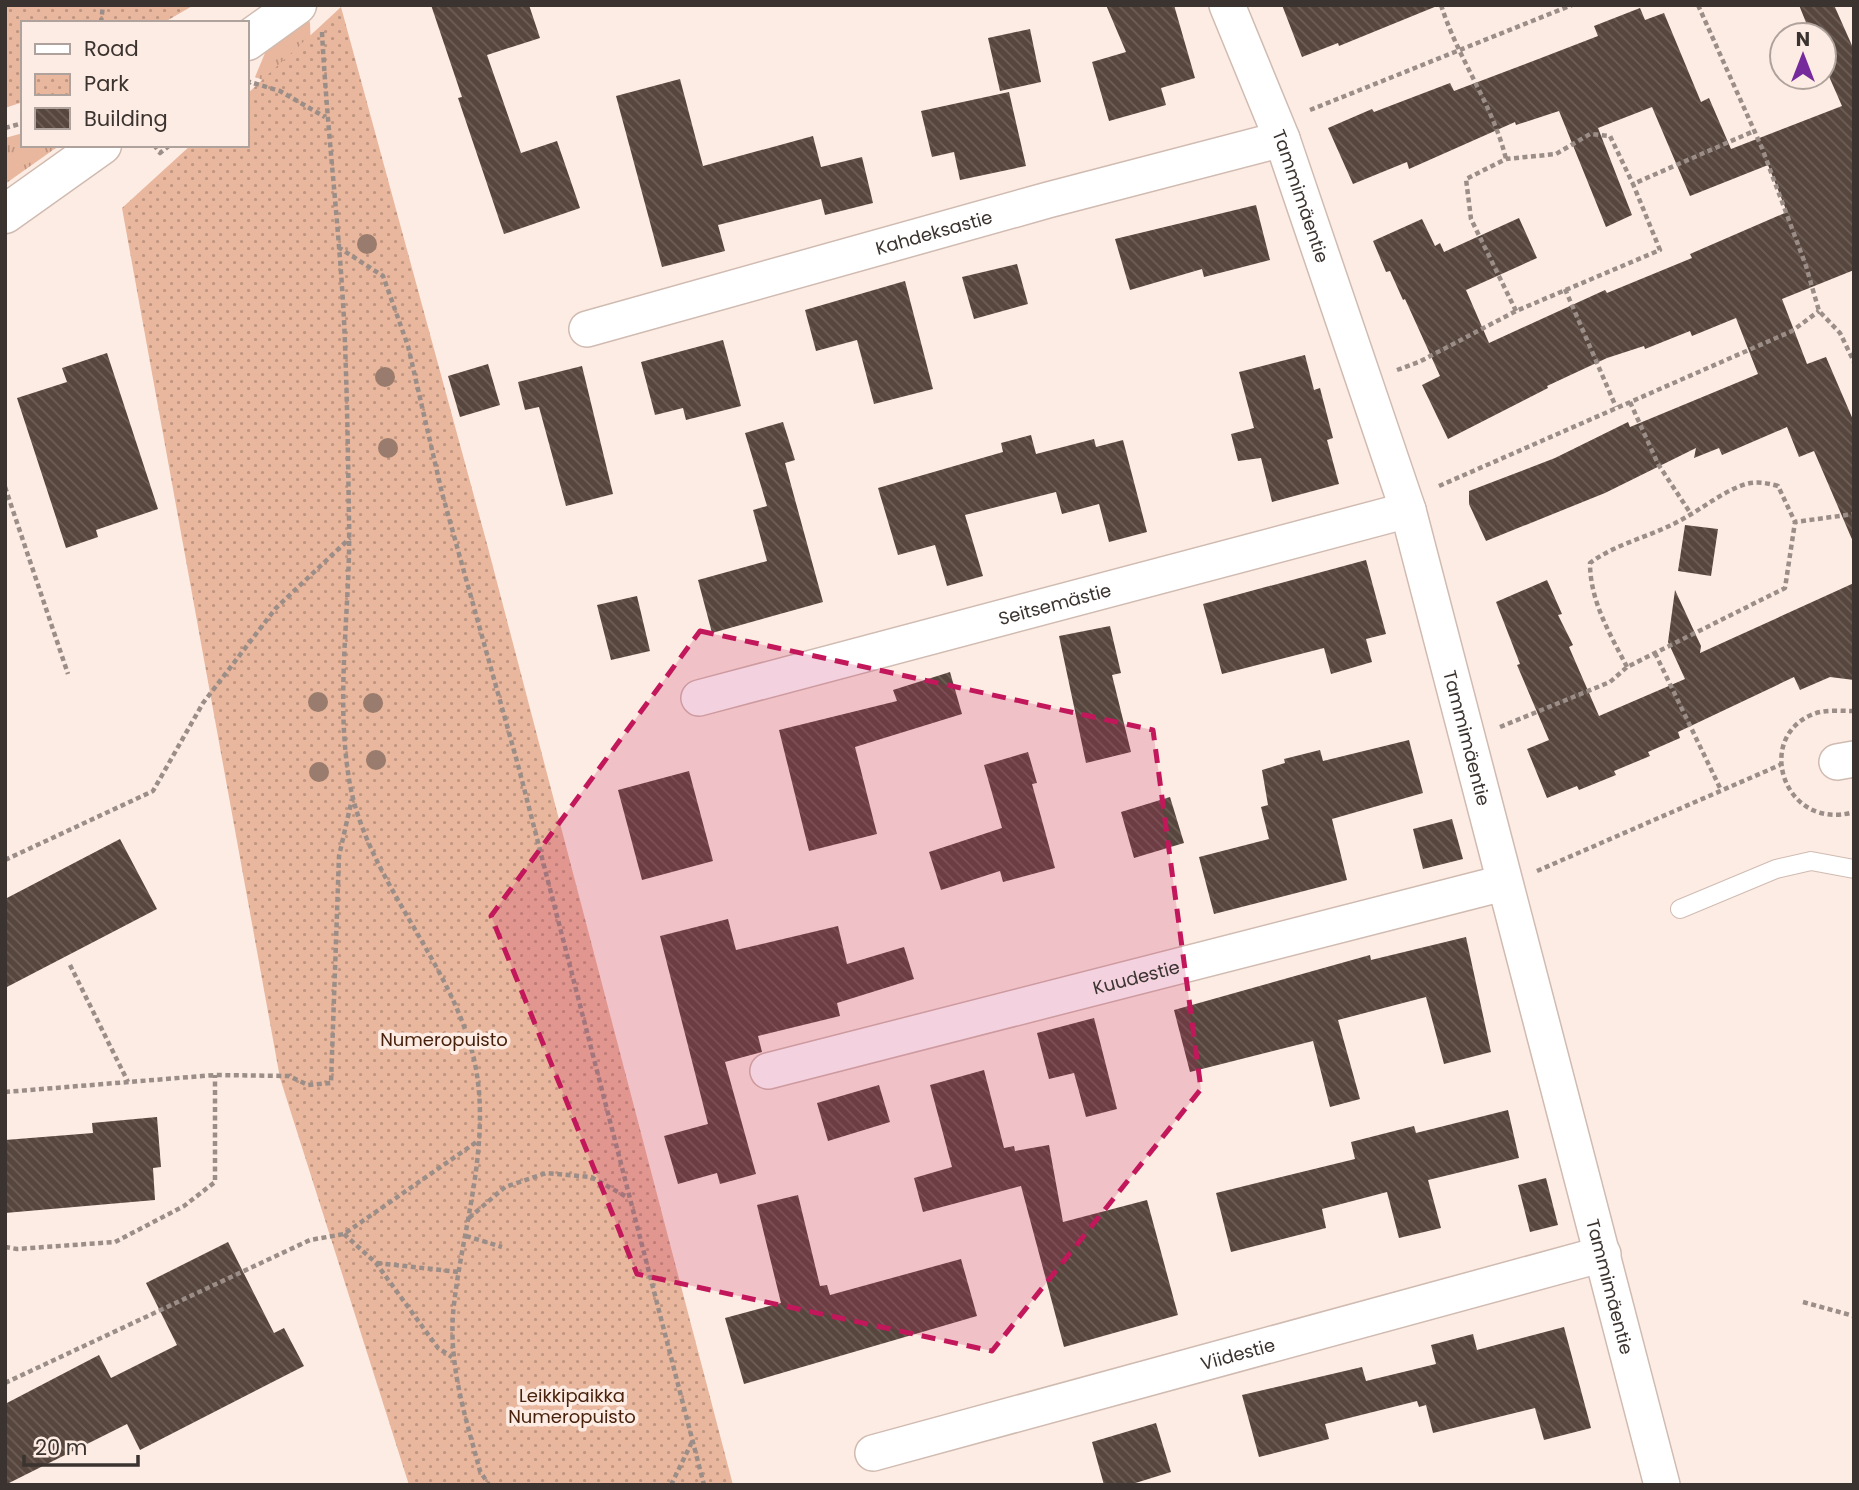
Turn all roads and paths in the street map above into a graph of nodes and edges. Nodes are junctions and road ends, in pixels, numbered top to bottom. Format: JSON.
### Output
{"nodes":[{"id":1,"x":1227,"y":5,"type":"edge"},
{"id":2,"x":1441,"y":5,"type":"edge"},
{"id":3,"x":1572,"y":5,"type":"edge"},
{"id":4,"x":1698,"y":5,"type":"edge"},
{"id":5,"x":309,"y":13,"type":"edge"},
{"id":6,"x":248,"y":41,"type":"edge"},
{"id":7,"x":1458,"y":51,"type":"junction"},
{"id":8,"x":248,"y":84,"type":"edge"},
{"id":9,"x":326,"y":118,"type":"junction"},
{"id":10,"x":1279,"y":131,"type":"junction"},
{"id":11,"x":1754,"y":131,"type":"junction"},
{"id":12,"x":99,"y":147,"type":"edge"},
{"id":13,"x":1506,"y":159,"type":"junction"},
{"id":14,"x":1633,"y":184,"type":"junction"},
{"id":15,"x":5,"y":214,"type":"edge"},
{"id":16,"x":338,"y":246,"type":"junction"},
{"id":17,"x":1565,"y":289,"type":"junction"},
{"id":18,"x":1516,"y":311,"type":"junction"},
{"id":19,"x":1819,"y":311,"type":"junction"},
{"id":20,"x":587,"y":329,"type":"dead end"},
{"id":21,"x":1854,"y":362,"type":"edge"},
{"id":22,"x":1365,"y":382,"type":"junction"},
{"id":23,"x":1630,"y":401,"type":"junction"},
{"id":24,"x":1616,"y":407,"type":"junction"},
{"id":25,"x":6,"y":490,"type":"edge"},
{"id":26,"x":1406,"y":505,"type":"junction"},
{"id":27,"x":1691,"y":514,"type":"junction"},
{"id":28,"x":1854,"y":514,"type":"edge"},
{"id":29,"x":1795,"y":522,"type":"junction"},
{"id":30,"x":350,"y":538,"type":"junction"},
{"id":31,"x":1655,"y":653,"type":"junction"},
{"id":32,"x":1627,"y":667,"type":"junction"},
{"id":33,"x":68,"y":674,"type":"dead end"},
{"id":34,"x":699,"y":698,"type":"dead end"},
{"id":35,"x":1467,"y":741,"type":"junction"},
{"id":36,"x":1780,"y":765,"type":"dead end"},
{"id":37,"x":1721,"y":790,"type":"junction"},
{"id":38,"x":353,"y":796,"type":"junction"},
{"id":39,"x":5,"y":860,"type":"edge"},
{"id":40,"x":1854,"y":869,"type":"edge"},
{"id":41,"x":1503,"y":883,"type":"junction"},
{"id":42,"x":1680,"y":909,"type":"dead end"},
{"id":43,"x":69,"y":965,"type":"dead end"},
{"id":44,"x":768,"y":1071,"type":"dead end"},
{"id":45,"x":215,"y":1075,"type":"junction"},
{"id":46,"x":128,"y":1082,"type":"junction"},
{"id":47,"x":5,"y":1092,"type":"edge"},
{"id":48,"x":478,"y":1142,"type":"junction"},
{"id":49,"x":628,"y":1197,"type":"junction"},
{"id":50,"x":468,"y":1218,"type":"junction"},
{"id":51,"x":344,"y":1234,"type":"junction"},
{"id":52,"x":466,"y":1236,"type":"junction"},
{"id":53,"x":5,"y":1247,"type":"edge"},
{"id":54,"x":502,"y":1247,"type":"dead end"},
{"id":55,"x":1603,"y":1254,"type":"junction"},
{"id":56,"x":376,"y":1263,"type":"junction"},
{"id":57,"x":459,"y":1272,"type":"junction"},
{"id":58,"x":1803,"y":1302,"type":"dead end"},
{"id":59,"x":1854,"y":1316,"type":"edge"},
{"id":60,"x":452,"y":1357,"type":"junction"},
{"id":61,"x":5,"y":1383,"type":"edge"},
{"id":62,"x":692,"y":1440,"type":"junction"},
{"id":63,"x":873,"y":1453,"type":"dead end"},
{"id":64,"x":488,"y":1484,"type":"edge"},
{"id":65,"x":481,"y":1485,"type":"edge"},
{"id":66,"x":671,"y":1485,"type":"edge"},
{"id":67,"x":704,"y":1485,"type":"edge"},
{"id":68,"x":1662,"y":1485,"type":"edge"}],
"edges":[{"from":1,"to":10,"type":"street","name":"Tammimäentie"},
{"from":2,"to":7,"type":"path"},
{"from":3,"to":7,"type":"path"},
{"from":4,"to":11,"type":"path"},
{"from":5,"to":6,"type":"street"},
{"from":5,"to":9,"type":"path"},
{"from":7,"to":10,"type":"path"},
{"from":7,"to":13,"type":"path"},
{"from":8,"to":9,"type":"path"},
{"from":9,"to":16,"type":"path"},
{"from":10,"to":20,"type":"street","name":"Kahdeksastie"},
{"from":10,"to":22,"type":"street","name":"Tammimäentie"},
{"from":11,"to":14,"type":"path"},
{"from":11,"to":19,"type":"path"},
{"from":12,"to":15,"type":"street"},
{"from":13,"to":14,"type":"path"},
{"from":13,"to":18,"type":"path"},
{"from":14,"to":17,"type":"path"},
{"from":16,"to":30,"type":"path"},
{"from":16,"to":49,"type":"path"},
{"from":17,"to":18,"type":"path"},
{"from":17,"to":24,"type":"path"},
{"from":18,"to":22,"type":"path"},
{"from":19,"to":21,"type":"path"},
{"from":19,"to":23,"type":"path"},
{"from":22,"to":26,"type":"street","name":"Tammimäentie"},
{"from":23,"to":24,"type":"path"},
{"from":23,"to":27,"type":"path"},
{"from":24,"to":26,"type":"path"},
{"from":25,"to":33,"type":"path"},
{"from":26,"to":34,"type":"street","name":"Seitsemästie"},
{"from":26,"to":35,"type":"street","name":"Tammimäentie"},
{"from":27,"to":29,"type":"path"},
{"from":27,"to":32,"type":"path"},
{"from":28,"to":29,"type":"path"},
{"from":29,"to":31,"type":"path"},
{"from":30,"to":38,"type":"path"},
{"from":30,"to":39,"type":"path"},
{"from":31,"to":32,"type":"path"},
{"from":31,"to":37,"type":"path"},
{"from":32,"to":35,"type":"path"},
{"from":35,"to":41,"type":"street","name":"Tammimäentie"},
{"from":36,"to":37,"type":"path"},
{"from":37,"to":41,"type":"path"},
{"from":38,"to":45,"type":"path"},
{"from":38,"to":48,"type":"path"},
{"from":40,"to":42,"type":"lane"},
{"from":41,"to":44,"type":"street","name":"Kuudestie"},
{"from":41,"to":55,"type":"street","name":"Tammimäentie"},
{"from":43,"to":46,"type":"path"},
{"from":45,"to":46,"type":"path"},
{"from":45,"to":53,"type":"path"},
{"from":46,"to":47,"type":"path"},
{"from":48,"to":50,"type":"path"},
{"from":48,"to":51,"type":"path"},
{"from":49,"to":50,"type":"path"},
{"from":49,"to":62,"type":"path"},
{"from":50,"to":52,"type":"path"},
{"from":51,"to":56,"type":"path"},
{"from":51,"to":61,"type":"path"},
{"from":52,"to":54,"type":"path"},
{"from":52,"to":57,"type":"path"},
{"from":55,"to":63,"type":"street","name":"Viidestie"},
{"from":55,"to":68,"type":"street","name":"Tammimäentie"},
{"from":56,"to":57,"type":"path"},
{"from":56,"to":60,"type":"path"},
{"from":57,"to":60,"type":"path"},
{"from":58,"to":59,"type":"path"},
{"from":60,"to":64,"type":"path"},
{"from":62,"to":66,"type":"path"},
{"from":62,"to":67,"type":"path"},
{"from":64,"to":65,"type":"path"}]}
